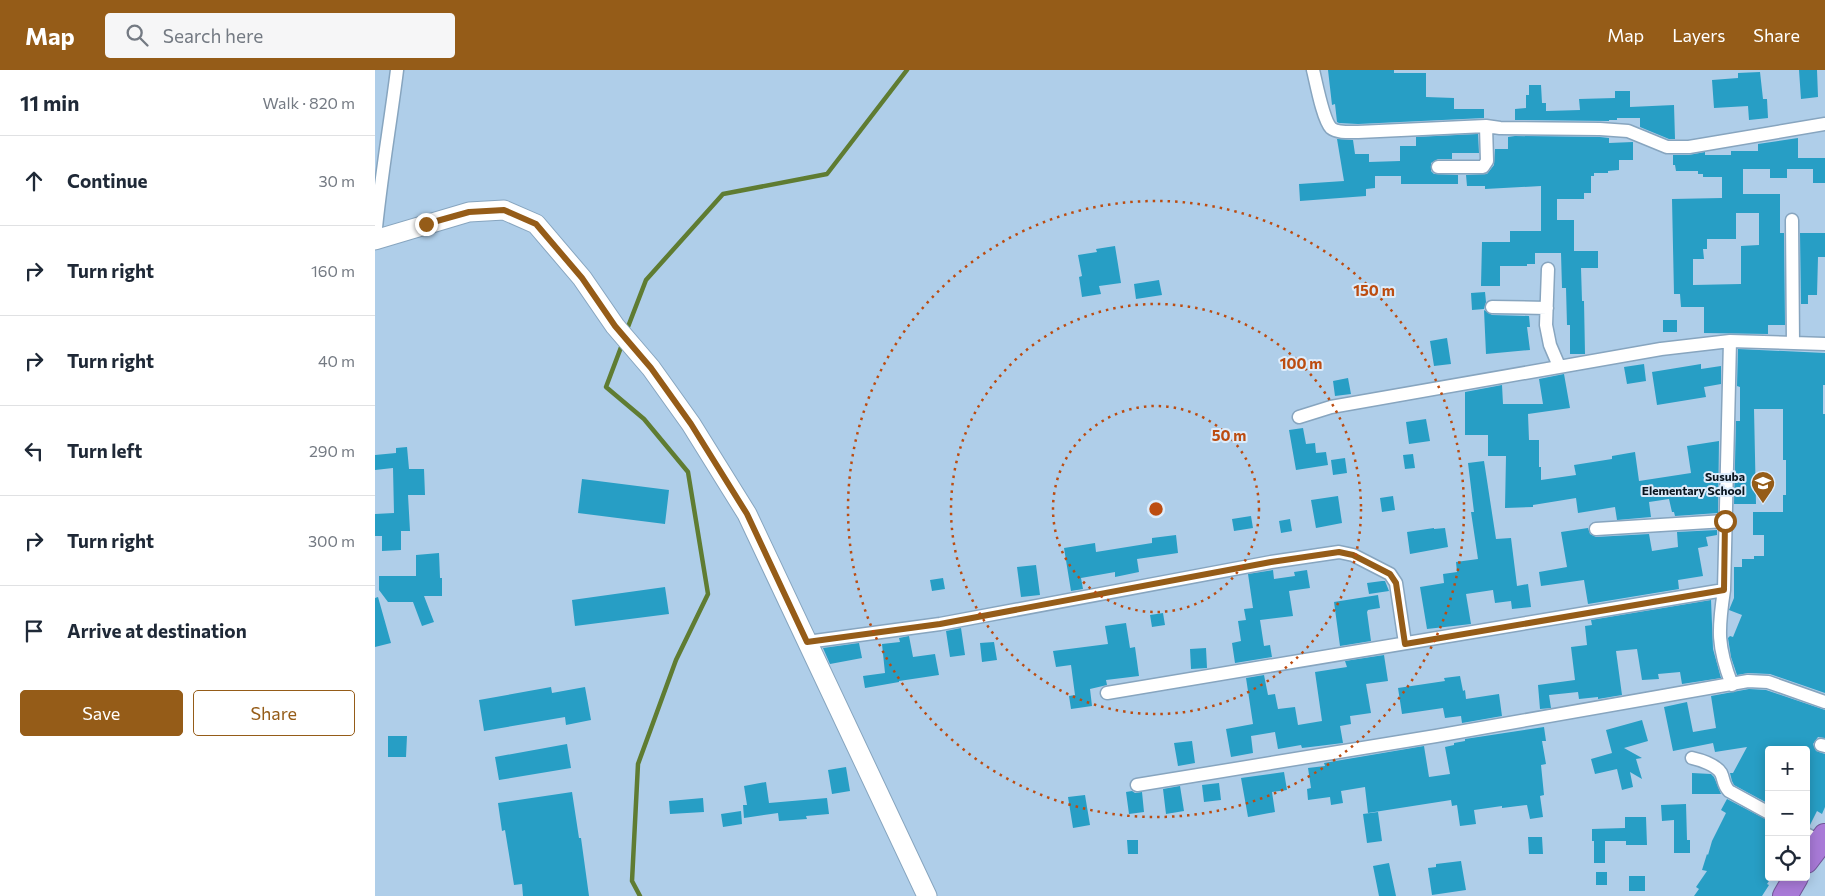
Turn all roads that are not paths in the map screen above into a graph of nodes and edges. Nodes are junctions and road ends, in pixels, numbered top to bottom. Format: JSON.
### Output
{"nodes":[{"id":1,"x":397,"y":70,"type":"edge"},
{"id":2,"x":1313,"y":70,"type":"edge"},
{"id":3,"x":1825,"y":124,"type":"edge"},
{"id":4,"x":1486,"y":126,"type":"junction"},
{"id":5,"x":1438,"y":167,"type":"dead end"},
{"id":6,"x":1792,"y":220,"type":"dead end"},
{"id":7,"x":375,"y":239,"type":"edge"},
{"id":8,"x":1548,"y":269,"type":"dead end"},
{"id":9,"x":1492,"y":307,"type":"dead end"},
{"id":10,"x":1547,"y":308,"type":"junction"},
{"id":11,"x":1730,"y":341,"type":"junction"},
{"id":12,"x":1793,"y":343,"type":"junction"},
{"id":13,"x":1825,"y":344,"type":"edge"},
{"id":14,"x":1559,"y":366,"type":"junction"},
{"id":15,"x":1299,"y":417,"type":"dead end"},
{"id":16,"x":1725,"y":521,"type":"junction"},
{"id":17,"x":1596,"y":529,"type":"dead end"},
{"id":18,"x":1724,"y":590,"type":"junction"},
{"id":19,"x":807,"y":642,"type":"junction"},
{"id":20,"x":1405,"y":644,"type":"junction"},
{"id":21,"x":1732,"y":685,"type":"junction"},
{"id":22,"x":1107,"y":693,"type":"dead end"},
{"id":23,"x":1825,"y":702,"type":"edge"},
{"id":24,"x":1692,"y":758,"type":"dead end"},
{"id":25,"x":1137,"y":786,"type":"dead end"},
{"id":26,"x":1765,"y":811,"type":"edge"},
{"id":27,"x":1817,"y":837,"type":"edge"},
{"id":28,"x":1810,"y":852,"type":"edge"},
{"id":29,"x":1794,"y":881,"type":"edge"},
{"id":30,"x":927,"y":896,"type":"edge"},
{"id":31,"x":1785,"y":896,"type":"edge"}],
"edges":[{"from":1,"to":7,"type":"street"},
{"from":2,"to":4,"type":"street"},
{"from":3,"to":4,"type":"street"},
{"from":4,"to":5,"type":"street"},
{"from":6,"to":12,"type":"street"},
{"from":7,"to":19,"type":"street"},
{"from":8,"to":10,"type":"street"},
{"from":9,"to":10,"type":"street"},
{"from":10,"to":14,"type":"street"},
{"from":11,"to":12,"type":"street"},
{"from":11,"to":14,"type":"street"},
{"from":11,"to":16,"type":"street"},
{"from":12,"to":13,"type":"street"},
{"from":14,"to":15,"type":"street"},
{"from":16,"to":17,"type":"street"},
{"from":16,"to":18,"type":"street"},
{"from":18,"to":20,"type":"street"},
{"from":18,"to":21,"type":"street"},
{"from":19,"to":20,"type":"street"},
{"from":19,"to":30,"type":"street"},
{"from":20,"to":22,"type":"street"},
{"from":21,"to":23,"type":"street"},
{"from":21,"to":25,"type":"street"},
{"from":24,"to":26,"type":"street"},
{"from":27,"to":28,"type":"highway"},
{"from":29,"to":31,"type":"highway"}]}
